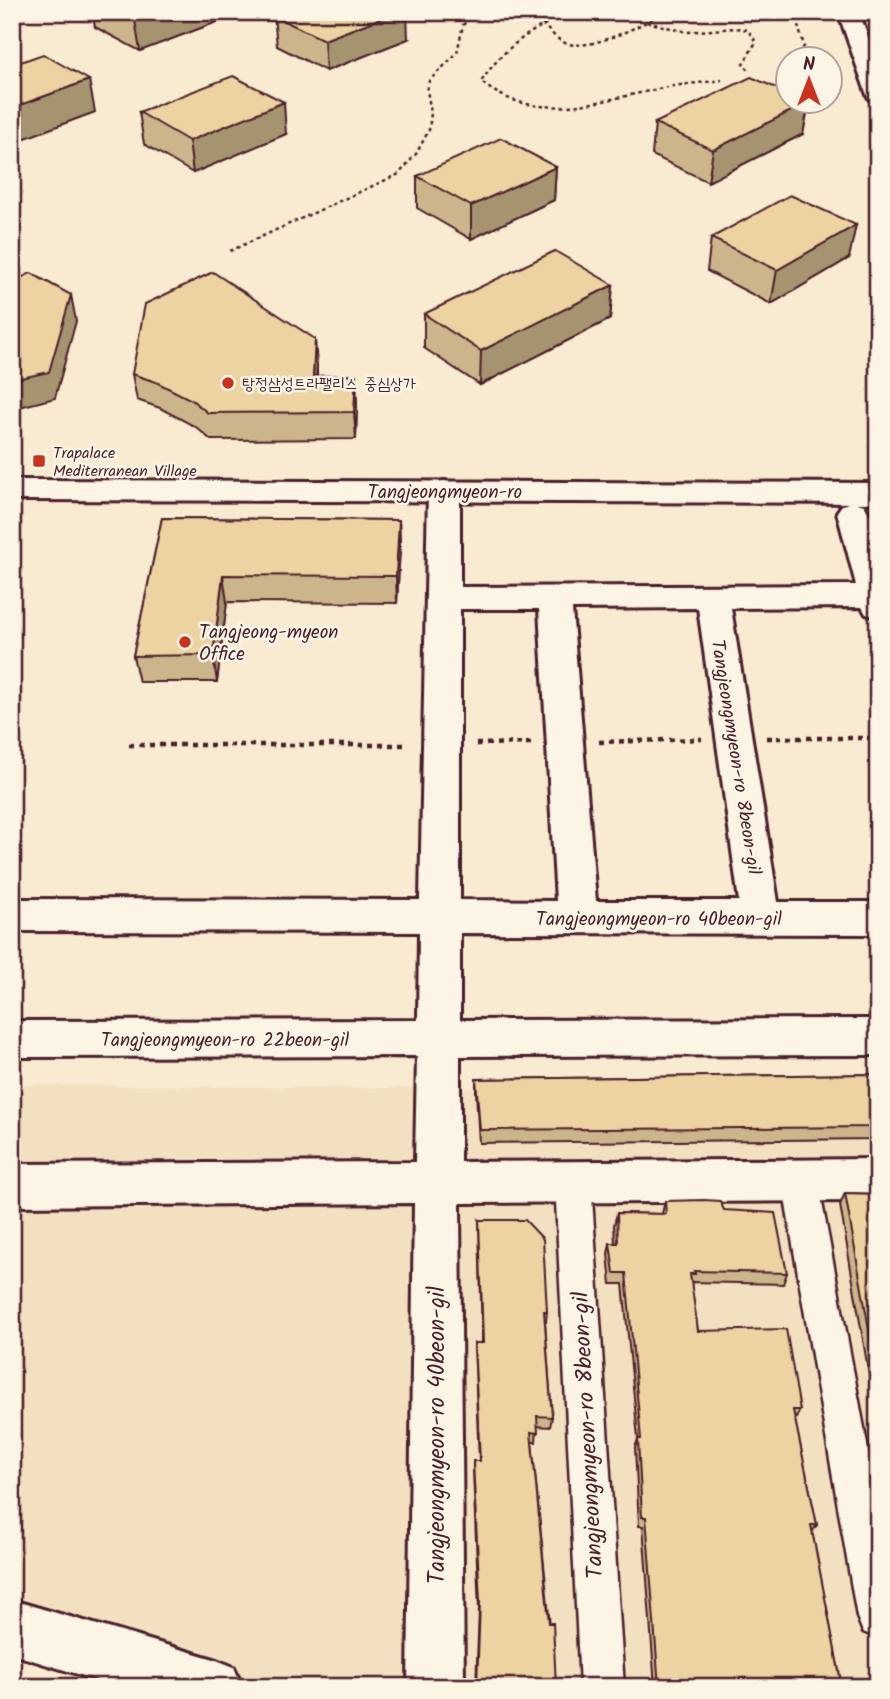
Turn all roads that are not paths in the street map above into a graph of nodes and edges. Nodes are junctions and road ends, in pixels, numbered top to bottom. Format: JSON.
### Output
{"nodes":[{"id":1,"x":848,"y":12,"type":"edge"},
{"id":2,"x":878,"y":95,"type":"edge"},
{"id":3,"x":12,"y":490,"type":"edge"},
{"id":4,"x":444,"y":501,"type":"junction"},
{"id":5,"x":869,"y":506,"type":"edge"},
{"id":6,"x":12,"y":513,"type":"edge"},
{"id":7,"x":713,"y":597,"type":"junction"},
{"id":8,"x":443,"y":598,"type":"junction"},
{"id":9,"x":555,"y":598,"type":"junction"},
{"id":10,"x":876,"y":601,"type":"edge"},
{"id":11,"x":12,"y":915,"type":"edge"},
{"id":12,"x":440,"y":916,"type":"junction"},
{"id":13,"x":577,"y":917,"type":"junction"},
{"id":14,"x":761,"y":918,"type":"junction"},
{"id":15,"x":878,"y":918,"type":"edge"},
{"id":16,"x":878,"y":1037,"type":"edge"},
{"id":17,"x":438,"y":1038,"type":"junction"},
{"id":18,"x":12,"y":1039,"type":"edge"},
{"id":19,"x":878,"y":1180,"type":"edge"},
{"id":20,"x":800,"y":1181,"type":"junction"},
{"id":21,"x":573,"y":1182,"type":"junction"},
{"id":22,"x":437,"y":1183,"type":"junction"},
{"id":23,"x":12,"y":1185,"type":"edge"},
{"id":24,"x":878,"y":1617,"type":"edge"},
{"id":25,"x":12,"y":1627,"type":"edge"},
{"id":26,"x":214,"y":1687,"type":"edge"},
{"id":27,"x":436,"y":1687,"type":"edge"},
{"id":28,"x":602,"y":1687,"type":"edge"}],
"edges":[{"from":1,"to":2,"type":"street"},
{"from":3,"to":4,"type":"street","name":"Tangjeongmyeon-ro"},
{"from":4,"to":5,"type":"street","name":"Tangjeongmyeon-ro"},
{"from":4,"to":6,"type":"street","name":"Tangjeongmyeon-ro"},
{"from":4,"to":8,"type":"street","name":"Tangjeongmyeon-ro 40beon-gil"},
{"from":5,"to":10,"type":"street"},
{"from":7,"to":9,"type":"street"},
{"from":7,"to":10,"type":"street"},
{"from":7,"to":14,"type":"street","name":"Tangjeongmyeon-ro 8beon-gil"},
{"from":8,"to":9,"type":"street"},
{"from":8,"to":12,"type":"street","name":"Tangjeongmyeon-ro 40beon-gil"},
{"from":9,"to":13,"type":"street"},
{"from":11,"to":12,"type":"street"},
{"from":12,"to":13,"type":"street","name":"Tangjeongmyeon-ro 40beon-gil"},
{"from":12,"to":17,"type":"street","name":"Tangjeongmyeon-ro 40beon-gil"},
{"from":13,"to":14,"type":"street","name":"Tangjeongmyeon-ro 40beon-gil"},
{"from":14,"to":15,"type":"street","name":"Tangjeongmyeon-ro 40beon-gil"},
{"from":16,"to":17,"type":"street"},
{"from":17,"to":18,"type":"street","name":"Tangjeongmyeon-ro 22beon-gil"},
{"from":17,"to":22,"type":"street","name":"Tangjeongmyeon-ro 40beon-gil"},
{"from":19,"to":20,"type":"street"},
{"from":20,"to":21,"type":"street"},
{"from":20,"to":24,"type":"street"},
{"from":21,"to":22,"type":"street"},
{"from":21,"to":28,"type":"street","name":"Tangjeongmyeon-ro 8beon-gil"},
{"from":22,"to":23,"type":"street"},
{"from":22,"to":27,"type":"street","name":"Tangjeongmyeon-ro 40beon-gil"},
{"from":25,"to":26,"type":"street"}]}
